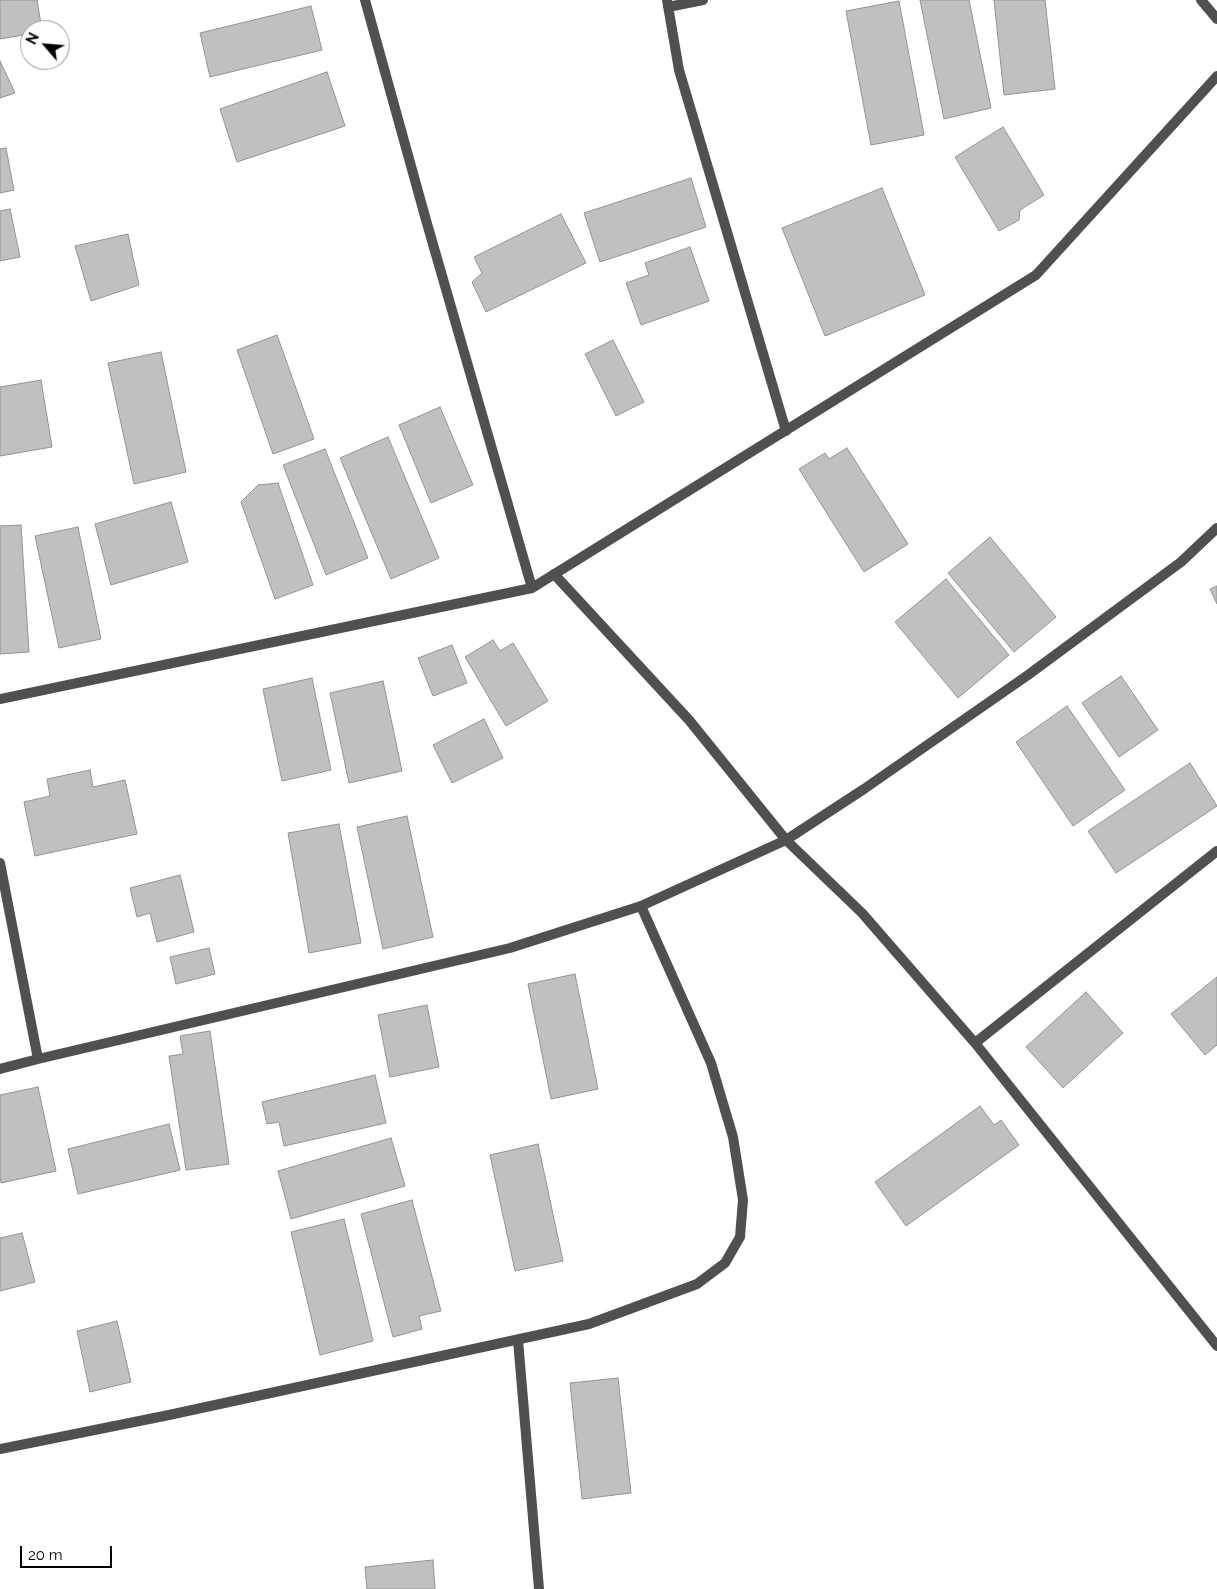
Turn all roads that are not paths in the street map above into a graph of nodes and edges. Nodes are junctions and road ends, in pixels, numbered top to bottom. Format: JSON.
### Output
{"nodes":[{"id":1,"x":365,"y":0,"type":"edge"},
{"id":2,"x":703,"y":0,"type":"edge"},
{"id":3,"x":1201,"y":0,"type":"edge"},
{"id":4,"x":668,"y":3,"type":"edge"},
{"id":5,"x":1217,"y":19,"type":"edge"},
{"id":6,"x":1217,"y":76,"type":"edge"},
{"id":7,"x":786,"y":430,"type":"junction"},
{"id":8,"x":1217,"y":528,"type":"edge"},
{"id":9,"x":554,"y":574,"type":"junction"},
{"id":10,"x":532,"y":588,"type":"junction"},
{"id":11,"x":0,"y":698,"type":"edge"},
{"id":12,"x":786,"y":840,"type":"junction"},
{"id":13,"x":1217,"y":851,"type":"edge"},
{"id":14,"x":0,"y":863,"type":"edge"},
{"id":15,"x":641,"y":906,"type":"junction"},
{"id":16,"x":975,"y":1043,"type":"junction"},
{"id":17,"x":38,"y":1059,"type":"junction"},
{"id":18,"x":0,"y":1070,"type":"edge"},
{"id":19,"x":518,"y":1340,"type":"junction"},
{"id":20,"x":1217,"y":1346,"type":"edge"},
{"id":21,"x":0,"y":1449,"type":"edge"},
{"id":22,"x":539,"y":1589,"type":"edge"}],
"edges":[{"from":1,"to":10,"type":"street"},
{"from":2,"to":4,"type":"street"},
{"from":3,"to":5,"type":"street"},
{"from":4,"to":7,"type":"street"},
{"from":6,"to":7,"type":"street"},
{"from":7,"to":9,"type":"street"},
{"from":8,"to":12,"type":"street"},
{"from":9,"to":10,"type":"street"},
{"from":9,"to":12,"type":"street"},
{"from":10,"to":11,"type":"street"},
{"from":12,"to":15,"type":"street"},
{"from":12,"to":16,"type":"street"},
{"from":13,"to":16,"type":"street"},
{"from":14,"to":17,"type":"street"},
{"from":15,"to":17,"type":"street"},
{"from":15,"to":19,"type":"street"},
{"from":16,"to":20,"type":"street"},
{"from":17,"to":18,"type":"street"},
{"from":19,"to":21,"type":"street"},
{"from":19,"to":22,"type":"street"}]}
